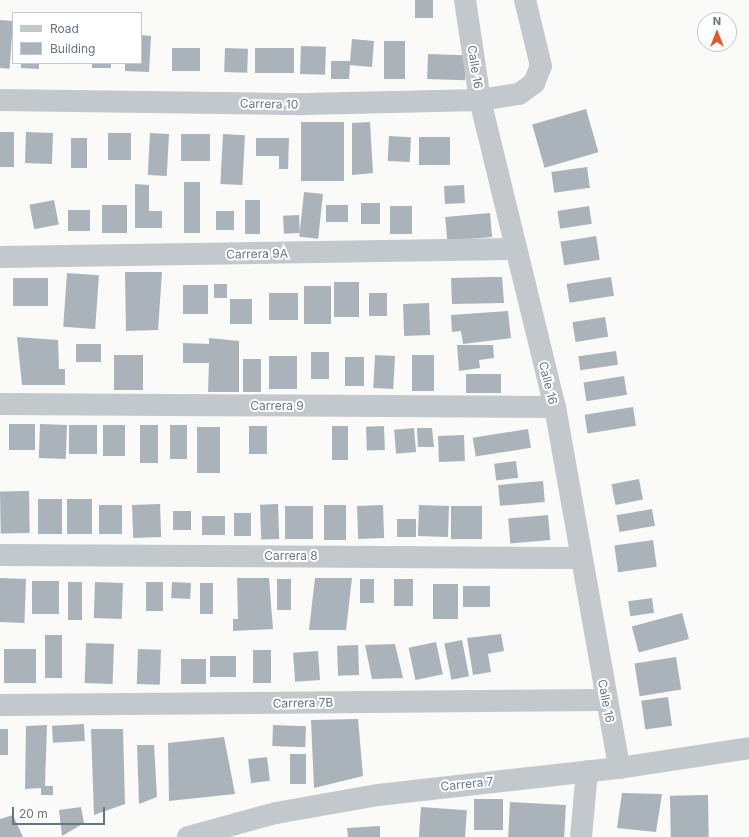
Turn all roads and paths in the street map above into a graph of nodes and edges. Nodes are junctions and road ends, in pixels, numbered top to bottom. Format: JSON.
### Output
{"nodes":[{"id":1,"x":465,"y":0,"type":"edge"},
{"id":2,"x":525,"y":0,"type":"edge"},
{"id":3,"x":0,"y":100,"type":"edge"},
{"id":4,"x":480,"y":100,"type":"junction"},
{"id":5,"x":514,"y":248,"type":"junction"},
{"id":6,"x":0,"y":257,"type":"edge"},
{"id":7,"x":0,"y":404,"type":"edge"},
{"id":8,"x":555,"y":407,"type":"junction"},
{"id":9,"x":0,"y":555,"type":"edge"},
{"id":10,"x":581,"y":558,"type":"junction"},
{"id":11,"x":606,"y":700,"type":"junction"},
{"id":12,"x":0,"y":705,"type":"edge"},
{"id":13,"x":749,"y":748,"type":"edge"},
{"id":14,"x":619,"y":768,"type":"junction"},
{"id":15,"x":587,"y":771,"type":"junction"},
{"id":16,"x":188,"y":837,"type":"edge"},
{"id":17,"x":581,"y":837,"type":"edge"}],
"edges":[{"from":1,"to":4,"type":"street","name":"Calle 16"},
{"from":2,"to":4,"type":"street","name":"Carrera 10"},
{"from":3,"to":4,"type":"street","name":"Carrera 10"},
{"from":4,"to":5,"type":"street","name":"Calle 16"},
{"from":5,"to":6,"type":"street","name":"Carrera 9A"},
{"from":5,"to":8,"type":"street","name":"Calle 16"},
{"from":7,"to":8,"type":"street","name":"Carrera 9"},
{"from":8,"to":10,"type":"street","name":"Calle 16"},
{"from":9,"to":10,"type":"street","name":"Carrera 8"},
{"from":10,"to":11,"type":"street","name":"Calle 16"},
{"from":11,"to":12,"type":"street","name":"Carrera 7B"},
{"from":11,"to":14,"type":"street","name":"Calle 16"},
{"from":13,"to":14,"type":"street","name":"Carrera 7"},
{"from":14,"to":15,"type":"street","name":"Carrera 7"},
{"from":15,"to":16,"type":"street","name":"Carrera 7"},
{"from":15,"to":17,"type":"street"}]}
